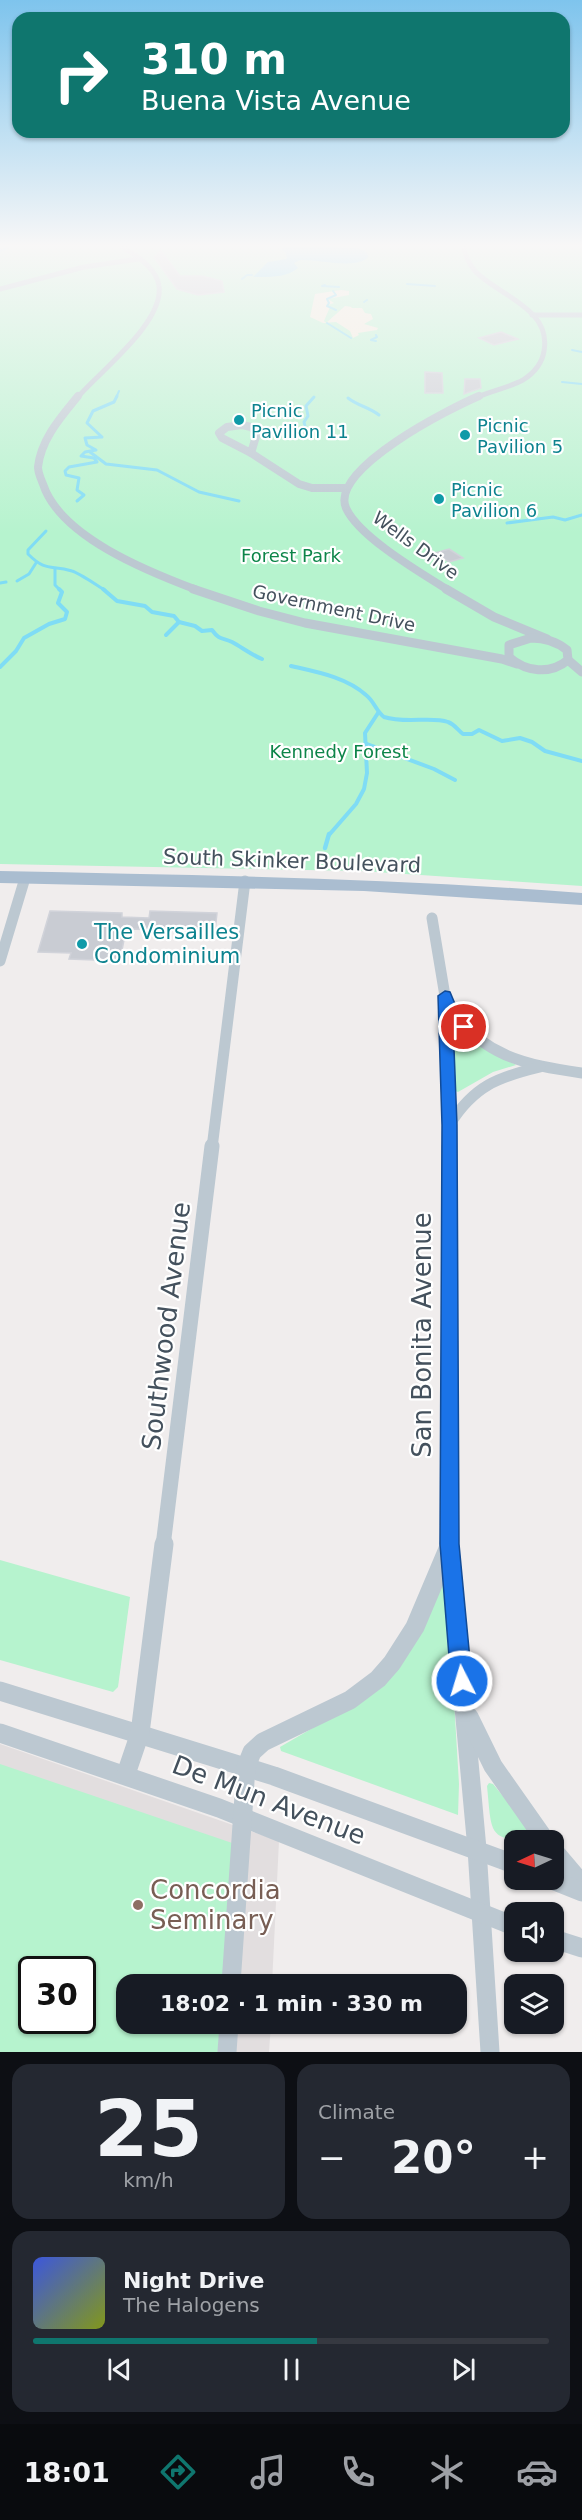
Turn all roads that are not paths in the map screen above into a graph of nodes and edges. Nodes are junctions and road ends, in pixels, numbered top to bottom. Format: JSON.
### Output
{"nodes":[{"id":1,"x":130,"y":342,"type":"edge"},
{"id":2,"x":545,"y":342,"type":"edge"},
{"id":3,"x":251,"y":453,"type":"junction"},
{"id":4,"x":347,"y":488,"type":"junction"},
{"id":5,"x":489,"y":614,"type":"junction"},
{"id":6,"x":547,"y":639,"type":"junction"},
{"id":7,"x":510,"y":644,"type":"junction"},
{"id":8,"x":452,"y":650,"type":"junction"},
{"id":9,"x":568,"y":660,"type":"junction"},
{"id":10,"x":517,"y":664,"type":"junction"},
{"id":11,"x":582,"y":672,"type":"edge"},
{"id":12,"x":0,"y":877,"type":"edge"},
{"id":13,"x":25,"y":878,"type":"junction"},
{"id":14,"x":245,"y":881,"type":"junction"},
{"id":15,"x":582,"y":899,"type":"edge"},
{"id":16,"x":432,"y":918,"type":"dead end"},
{"id":17,"x":0,"y":961,"type":"edge"},
{"id":18,"x":445,"y":996,"type":"junction"},
{"id":19,"x":540,"y":1067,"type":"junction"},
{"id":20,"x":582,"y":1073,"type":"edge"},
{"id":21,"x":449,"y":1125,"type":"junction"},
{"id":22,"x":449,"y":1544,"type":"junction"},
{"id":23,"x":0,"y":1691,"type":"edge"},
{"id":24,"x":464,"y":1704,"type":"junction"},
{"id":25,"x":140,"y":1732,"type":"junction"},
{"id":26,"x":0,"y":1733,"type":"edge"},
{"id":27,"x":246,"y":1767,"type":"junction"},
{"id":28,"x":126,"y":1774,"type":"junction"},
{"id":29,"x":243,"y":1819,"type":"junction"},
{"id":30,"x":538,"y":1830,"type":"edge"},
{"id":31,"x":477,"y":1849,"type":"junction"},
{"id":32,"x":504,"y":1860,"type":"edge"},
{"id":33,"x":564,"y":1863,"type":"edge"},
{"id":34,"x":582,"y":1884,"type":"edge"},
{"id":35,"x":564,"y":1885,"type":"edge"},
{"id":36,"x":582,"y":1892,"type":"edge"},
{"id":37,"x":481,"y":1915,"type":"junction"},
{"id":38,"x":504,"y":1923,"type":"edge"},
{"id":39,"x":564,"y":1942,"type":"edge"},
{"id":40,"x":582,"y":1948,"type":"edge"},
{"id":41,"x":232,"y":1974,"type":"edge"},
{"id":42,"x":228,"y":2034,"type":"edge"},
{"id":43,"x":227,"y":2052,"type":"edge"},
{"id":44,"x":489,"y":2052,"type":"edge"}],
"edges":[{"from":1,"to":8,"type":"street","name":"Government Drive"},
{"from":2,"to":4,"type":"street"},
{"from":3,"to":3,"type":"street"},
{"from":3,"to":4,"type":"street"},
{"from":4,"to":5,"type":"street","name":"Wells Drive"},
{"from":5,"to":6,"type":"street","name":"Wells Drive"},
{"from":5,"to":7,"type":"street","name":"Wells Drive"},
{"from":6,"to":7,"type":"street","name":"Government Drive"},
{"from":6,"to":9,"type":"street","name":"Wells Drive"},
{"from":7,"to":8,"type":"street","name":"Government Drive"},
{"from":7,"to":10,"type":"street","name":"Wells Drive"},
{"from":8,"to":10,"type":"street","name":"Government Drive"},
{"from":9,"to":10,"type":"street","name":"Government Drive"},
{"from":9,"to":11,"type":"street"},
{"from":12,"to":13,"type":"main road","name":"South Skinker Boulevard"},
{"from":13,"to":14,"type":"main road","name":"South Skinker Boulevard"},
{"from":13,"to":17,"type":"street"},
{"from":14,"to":15,"type":"main road","name":"South Skinker Boulevard"},
{"from":14,"to":25,"type":"street","name":"Southwood Avenue"},
{"from":16,"to":18,"type":"street","name":"San Bonita Avenue"},
{"from":18,"to":19,"type":"street"},
{"from":18,"to":21,"type":"street","name":"San Bonita Avenue"},
{"from":19,"to":20,"type":"street"},
{"from":19,"to":21,"type":"street"},
{"from":21,"to":22,"type":"street","name":"San Bonita Avenue"},
{"from":22,"to":24,"type":"street","name":"San Bonita Avenue"},
{"from":22,"to":27,"type":"street","name":"San Bonita Avenue"},
{"from":23,"to":25,"type":"street","name":"De Mun Avenue"},
{"from":24,"to":30,"type":"street","name":"San Bonita Avenue"},
{"from":24,"to":31,"type":"street","name":"San Bonita Avenue"},
{"from":25,"to":27,"type":"street","name":"De Mun Avenue"},
{"from":25,"to":28,"type":"street","name":"Southwood Avenue"},
{"from":26,"to":28,"type":"street","name":"De Mun Avenue"},
{"from":27,"to":29,"type":"street"},
{"from":27,"to":31,"type":"street","name":"De Mun Avenue"},
{"from":28,"to":29,"type":"street","name":"De Mun Avenue"},
{"from":29,"to":37,"type":"street","name":"De Mun Avenue"},
{"from":29,"to":41,"type":"street"},
{"from":31,"to":32,"type":"street","name":"De Mun Avenue"},
{"from":31,"to":37,"type":"street","name":"San Bonita Avenue"},
{"from":33,"to":34,"type":"street"},
{"from":35,"to":36,"type":"street"},
{"from":37,"to":38,"type":"street","name":"De Mun Avenue"},
{"from":37,"to":44,"type":"street","name":"San Bonita Avenue"},
{"from":39,"to":40,"type":"street"},
{"from":42,"to":43,"type":"street"}]}
